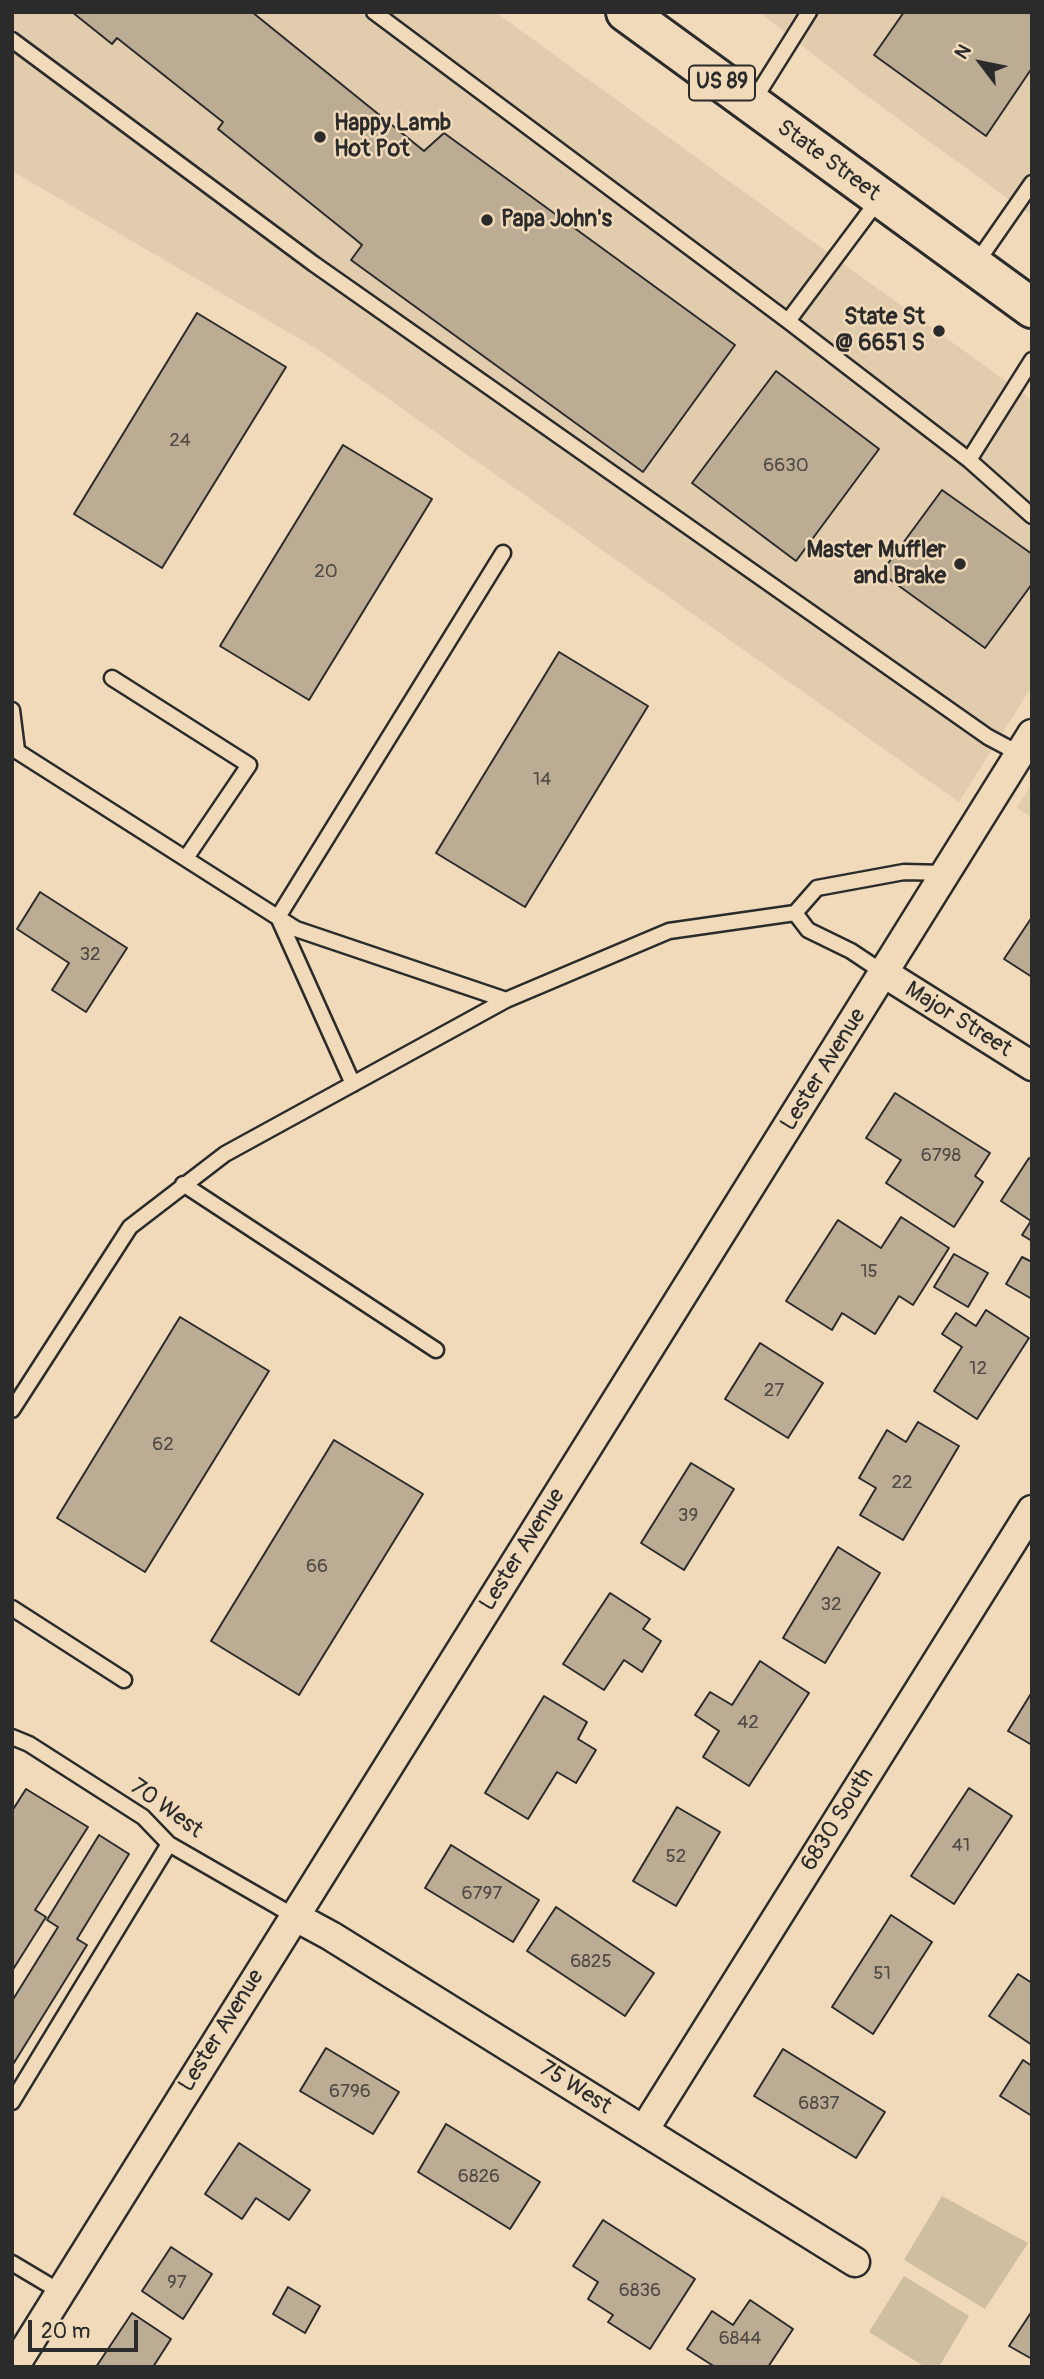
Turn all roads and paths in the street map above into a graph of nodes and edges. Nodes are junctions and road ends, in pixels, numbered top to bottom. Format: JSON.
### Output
{"nodes":[{"id":1,"x":374,"y":12,"type":"edge"},
{"id":2,"x":626,"y":12,"type":"edge"},
{"id":3,"x":809,"y":12,"type":"edge"},
{"id":4,"x":12,"y":40,"type":"edge"},
{"id":5,"x":751,"y":104,"type":"junction"},
{"id":6,"x":1032,"y":183,"type":"edge"},
{"id":7,"x":879,"y":199,"type":"junction"},
{"id":8,"x":974,"y":266,"type":"junction"},
{"id":9,"x":1032,"y":308,"type":"edge"},
{"id":10,"x":788,"y":321,"type":"junction"},
{"id":11,"x":1032,"y":360,"type":"edge"},
{"id":12,"x":969,"y":460,"type":"junction"},
{"id":13,"x":1032,"y":516,"type":"edge"},
{"id":14,"x":503,"y":553,"type":"dead end"},
{"id":15,"x":112,"y":678,"type":"dead end"},
{"id":16,"x":12,"y":710,"type":"edge"},
{"id":17,"x":1026,"y":744,"type":"edge"},
{"id":18,"x":15,"y":749,"type":"edge"},
{"id":19,"x":186,"y":858,"type":"junction"},
{"id":20,"x":945,"y":873,"type":"junction"},
{"id":21,"x":794,"y":913,"type":"junction"},
{"id":22,"x":278,"y":917,"type":"junction"},
{"id":23,"x":884,"y":973,"type":"junction"},
{"id":24,"x":506,"y":1000,"type":"junction"},
{"id":25,"x":1032,"y":1066,"type":"edge"},
{"id":26,"x":353,"y":1084,"type":"junction"},
{"id":27,"x":183,"y":1184,"type":"junction"},
{"id":28,"x":436,"y":1350,"type":"dead end"},
{"id":29,"x":12,"y":1410,"type":"edge"},
{"id":30,"x":1032,"y":1510,"type":"edge"},
{"id":31,"x":12,"y":1608,"type":"edge"},
{"id":32,"x":124,"y":1680,"type":"dead end"},
{"id":33,"x":12,"y":1737,"type":"edge"},
{"id":34,"x":169,"y":1844,"type":"junction"},
{"id":35,"x":294,"y":1916,"type":"junction"},
{"id":36,"x":12,"y":2102,"type":"edge"},
{"id":37,"x":644,"y":2130,"type":"junction"},
{"id":38,"x":855,"y":2262,"type":"dead end"},
{"id":39,"x":12,"y":2263,"type":"edge"},
{"id":40,"x":60,"y":2291,"type":"junction"},
{"id":41,"x":14,"y":2367,"type":"edge"}],
"edges":[{"from":1,"to":10,"type":"lane"},
{"from":2,"to":5,"type":"main road","name":"State Street","number":"US 89"},
{"from":3,"to":5,"type":"lane"},
{"from":4,"to":17,"type":"lane"},
{"from":5,"to":7,"type":"main road","name":"State Street","number":"US 89"},
{"from":6,"to":8,"type":"lane"},
{"from":7,"to":8,"type":"main road","name":"State Street","number":"US 89"},
{"from":7,"to":10,"type":"lane"},
{"from":8,"to":9,"type":"main road","name":"State Street","number":"US 89"},
{"from":10,"to":12,"type":"lane"},
{"from":11,"to":12,"type":"lane"},
{"from":12,"to":13,"type":"lane"},
{"from":14,"to":22,"type":"lane"},
{"from":15,"to":19,"type":"lane"},
{"from":16,"to":18,"type":"lane"},
{"from":17,"to":20,"type":"street","name":"Lester Avenue"},
{"from":18,"to":19,"type":"lane"},
{"from":19,"to":22,"type":"lane"},
{"from":20,"to":21,"type":"lane"},
{"from":20,"to":23,"type":"street","name":"Lester Avenue"},
{"from":21,"to":23,"type":"lane"},
{"from":21,"to":24,"type":"lane"},
{"from":22,"to":24,"type":"lane"},
{"from":22,"to":26,"type":"lane"},
{"from":23,"to":25,"type":"street","name":"Major Street"},
{"from":23,"to":35,"type":"street","name":"Lester Avenue"},
{"from":24,"to":26,"type":"lane"},
{"from":26,"to":27,"type":"lane"},
{"from":27,"to":28,"type":"lane"},
{"from":27,"to":29,"type":"lane"},
{"from":30,"to":37,"type":"street","name":"6830 South"},
{"from":31,"to":32,"type":"lane"},
{"from":33,"to":34,"type":"lane","name":"70 West"},
{"from":34,"to":35,"type":"lane","name":"70 West"},
{"from":34,"to":36,"type":"lane"},
{"from":35,"to":37,"type":"street","name":"75 West"},
{"from":35,"to":40,"type":"street","name":"Lester Avenue"},
{"from":37,"to":38,"type":"street","name":"75 West"},
{"from":39,"to":40,"type":"lane"},
{"from":40,"to":41,"type":"street","name":"Lester Avenue"}]}
